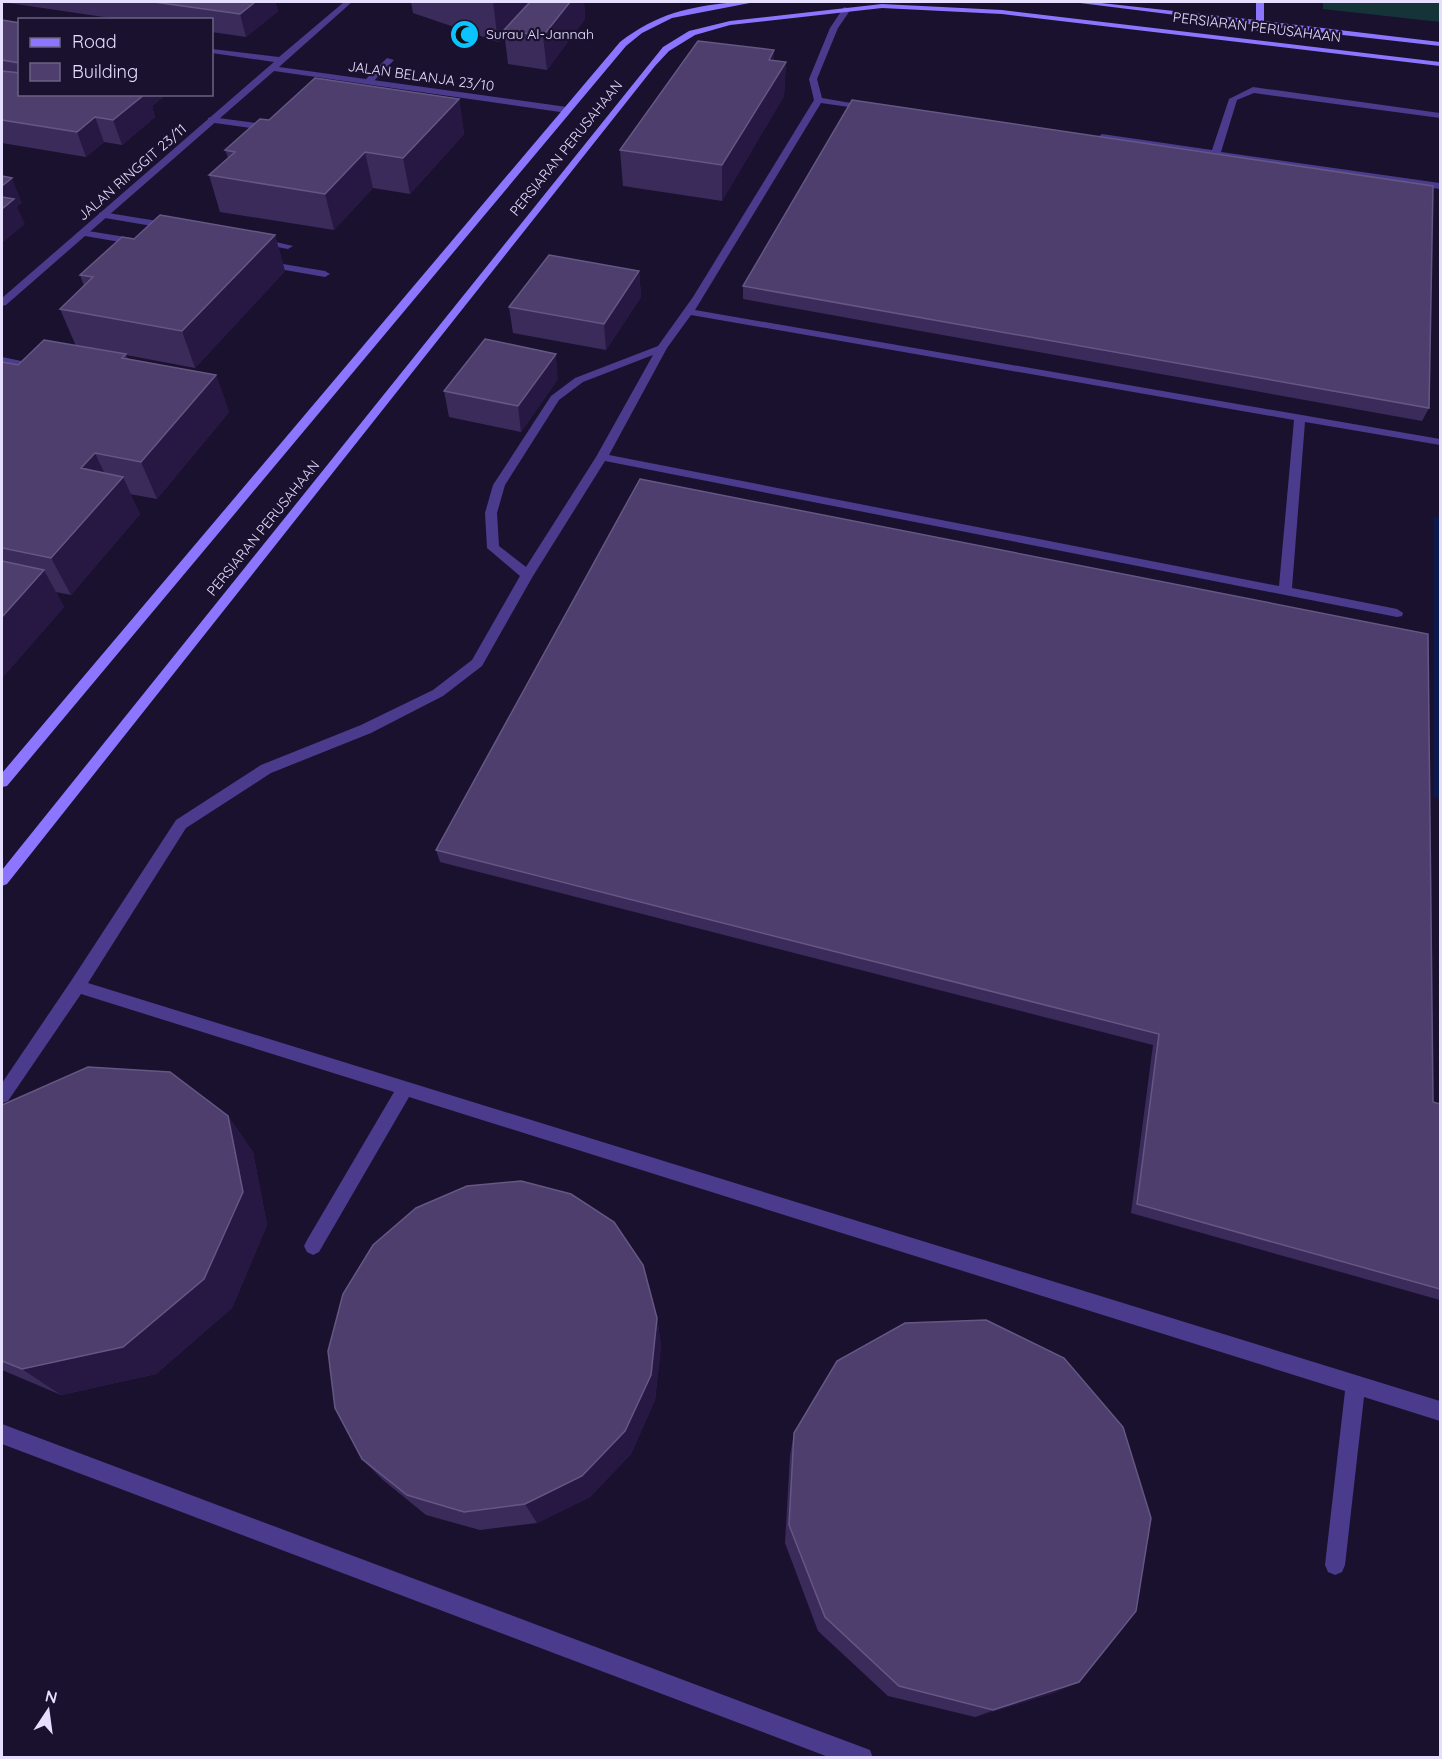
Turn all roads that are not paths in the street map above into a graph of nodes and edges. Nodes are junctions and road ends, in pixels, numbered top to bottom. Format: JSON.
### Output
{"nodes":[{"id":1,"x":348,"y":2,"type":"edge"},
{"id":2,"x":751,"y":2,"type":"edge"},
{"id":3,"x":1076,"y":2,"type":"edge"},
{"id":4,"x":1260,"y":2,"type":"edge"},
{"id":5,"x":847,"y":9,"type":"junction"},
{"id":6,"x":1260,"y":22,"type":"junction"},
{"id":7,"x":1259,"y":42,"type":"junction"},
{"id":8,"x":1440,"y":44,"type":"edge"},
{"id":9,"x":213,"y":51,"type":"edge"},
{"id":10,"x":280,"y":60,"type":"junction"},
{"id":11,"x":390,"y":60,"type":"dead end"},
{"id":12,"x":1440,"y":64,"type":"edge"},
{"id":13,"x":271,"y":68,"type":"junction"},
{"id":14,"x":368,"y":82,"type":"junction"},
{"id":15,"x":818,"y":100,"type":"junction"},
{"id":16,"x":876,"y":108,"type":"edge"},
{"id":17,"x":567,"y":110,"type":"junction"},
{"id":18,"x":1440,"y":116,"type":"edge"},
{"id":19,"x":211,"y":120,"type":"junction"},
{"id":20,"x":280,"y":130,"type":"edge"},
{"id":21,"x":1087,"y":135,"type":"edge"},
{"id":22,"x":1216,"y":152,"type":"junction"},
{"id":23,"x":1440,"y":186,"type":"edge"},
{"id":24,"x":102,"y":215,"type":"junction"},
{"id":25,"x":184,"y":228,"type":"edge"},
{"id":26,"x":82,"y":233,"type":"junction"},
{"id":27,"x":254,"y":240,"type":"edge"},
{"id":28,"x":151,"y":244,"type":"edge"},
{"id":29,"x":288,"y":246,"type":"dead end"},
{"id":30,"x":256,"y":262,"type":"edge"},
{"id":31,"x":325,"y":274,"type":"dead end"},
{"id":32,"x":2,"y":303,"type":"edge"},
{"id":33,"x":689,"y":312,"type":"junction"},
{"id":34,"x":662,"y":348,"type":"junction"},
{"id":35,"x":2,"y":360,"type":"edge"},
{"id":36,"x":46,"y":369,"type":"edge"},
{"id":37,"x":1300,"y":418,"type":"junction"},
{"id":38,"x":1440,"y":442,"type":"edge"},
{"id":39,"x":602,"y":457,"type":"junction"},
{"id":40,"x":527,"y":575,"type":"junction"},
{"id":41,"x":1285,"y":591,"type":"junction"},
{"id":42,"x":1397,"y":613,"type":"dead end"},
{"id":43,"x":2,"y":782,"type":"edge"},
{"id":44,"x":2,"y":880,"type":"edge"},
{"id":45,"x":77,"y":986,"type":"junction"},
{"id":46,"x":406,"y":1086,"type":"junction"},
{"id":47,"x":2,"y":1096,"type":"edge"},
{"id":48,"x":314,"y":1246,"type":"dead end"},
{"id":49,"x":1356,"y":1383,"type":"junction"},
{"id":50,"x":1440,"y":1411,"type":"edge"},
{"id":51,"x":2,"y":1434,"type":"edge"},
{"id":52,"x":1335,"y":1565,"type":"dead end"},
{"id":53,"x":862,"y":1758,"type":"edge"}],
"edges":[{"from":1,"to":10,"type":"street","name":"JALAN RINGGIT 23/11"},
{"from":2,"to":17,"type":"main road","name":"PERSIARAN PERUSAHAAN"},
{"from":3,"to":6,"type":"main road","name":"PERSIARAN PERUSAHAAN"},
{"from":4,"to":6,"type":"main road"},
{"from":5,"to":7,"type":"main road","name":"PERSIARAN PERUSAHAAN"},
{"from":5,"to":15,"type":"street"},
{"from":5,"to":44,"type":"main road","name":"PERSIARAN PERUSAHAAN"},
{"from":6,"to":7,"type":"main road"},
{"from":6,"to":8,"type":"main road","name":"PERSIARAN PERUSAHAAN"},
{"from":7,"to":12,"type":"main road","name":"PERSIARAN PERUSAHAAN"},
{"from":9,"to":10,"type":"street"},
{"from":10,"to":13,"type":"street","name":"JALAN RINGGIT 23/11"},
{"from":11,"to":14,"type":"street"},
{"from":13,"to":14,"type":"street","name":"JALAN BELANJA 23/10"},
{"from":13,"to":19,"type":"street","name":"JALAN RINGGIT 23/11"},
{"from":14,"to":17,"type":"street","name":"JALAN BELANJA 23/10"},
{"from":15,"to":16,"type":"street"},
{"from":15,"to":33,"type":"street"},
{"from":17,"to":43,"type":"main road","name":"PERSIARAN PERUSAHAAN"},
{"from":18,"to":22,"type":"street"},
{"from":19,"to":20,"type":"street"},
{"from":19,"to":24,"type":"street","name":"JALAN RINGGIT 23/11"},
{"from":21,"to":22,"type":"street"},
{"from":22,"to":23,"type":"street"},
{"from":24,"to":25,"type":"street"},
{"from":24,"to":26,"type":"street","name":"JALAN RINGGIT 23/11"},
{"from":26,"to":28,"type":"street"},
{"from":26,"to":32,"type":"street","name":"JALAN RINGGIT 23/11"},
{"from":27,"to":29,"type":"street"},
{"from":30,"to":31,"type":"street"},
{"from":33,"to":34,"type":"street"},
{"from":33,"to":37,"type":"street"},
{"from":34,"to":39,"type":"street"},
{"from":34,"to":40,"type":"street"},
{"from":35,"to":36,"type":"street"},
{"from":37,"to":38,"type":"street"},
{"from":37,"to":41,"type":"street"},
{"from":39,"to":40,"type":"street"},
{"from":39,"to":41,"type":"street"},
{"from":40,"to":45,"type":"street"},
{"from":41,"to":42,"type":"street"},
{"from":45,"to":46,"type":"street"},
{"from":45,"to":47,"type":"street"},
{"from":46,"to":48,"type":"street"},
{"from":46,"to":49,"type":"street"},
{"from":49,"to":50,"type":"street"},
{"from":49,"to":52,"type":"street"},
{"from":51,"to":53,"type":"street"}]}
